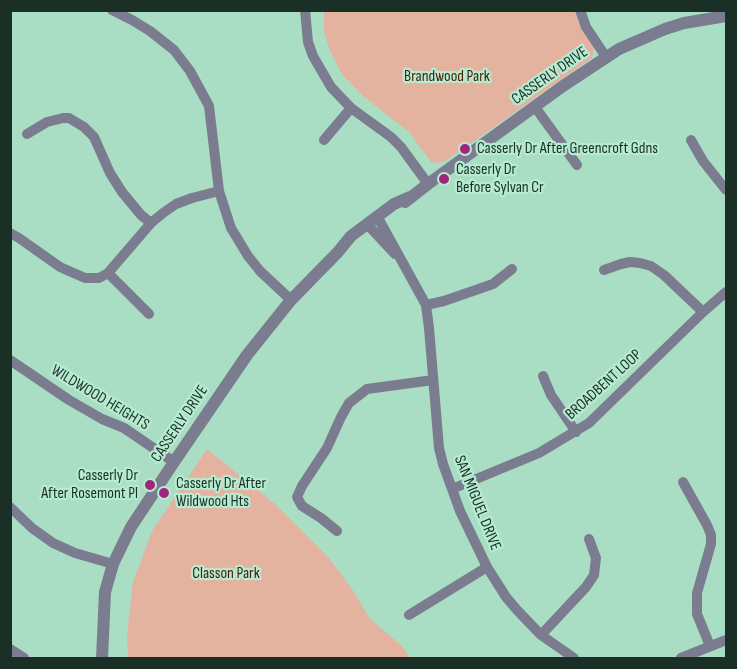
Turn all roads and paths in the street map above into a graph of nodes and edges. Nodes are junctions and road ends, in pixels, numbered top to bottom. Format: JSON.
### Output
{"nodes":[{"id":1,"x":112,"y":10,"type":"edge"},
{"id":2,"x":305,"y":10,"type":"edge"},
{"id":3,"x":580,"y":10,"type":"edge"},
{"id":4,"x":726,"y":16,"type":"edge"},
{"id":5,"x":606,"y":57,"type":"junction"},
{"id":6,"x":535,"y":107,"type":"junction"},
{"id":7,"x":351,"y":108,"type":"junction"},
{"id":8,"x":27,"y":134,"type":"dead end"},
{"id":9,"x":324,"y":140,"type":"dead end"},
{"id":10,"x":692,"y":140,"type":"dead end"},
{"id":11,"x":577,"y":165,"type":"dead end"},
{"id":12,"x":428,"y":184,"type":"junction"},
{"id":13,"x":726,"y":190,"type":"edge"},
{"id":14,"x":219,"y":191,"type":"junction"},
{"id":15,"x":151,"y":223,"type":"junction"},
{"id":16,"x":374,"y":223,"type":"junction"},
{"id":17,"x":10,"y":233,"type":"edge"},
{"id":18,"x":512,"y":270,"type":"dead end"},
{"id":19,"x":604,"y":270,"type":"dead end"},
{"id":20,"x":108,"y":273,"type":"junction"},
{"id":21,"x":726,"y":292,"type":"edge"},
{"id":22,"x":291,"y":300,"type":"junction"},
{"id":23,"x":426,"y":304,"type":"junction"},
{"id":24,"x":703,"y":312,"type":"junction"},
{"id":25,"x":149,"y":314,"type":"dead end"},
{"id":26,"x":10,"y":360,"type":"edge"},
{"id":27,"x":543,"y":376,"type":"dead end"},
{"id":28,"x":433,"y":380,"type":"junction"},
{"id":29,"x":576,"y":432,"type":"junction"},
{"id":30,"x":174,"y":462,"type":"junction"},
{"id":31,"x":682,"y":482,"type":"dead end"},
{"id":32,"x":452,"y":489,"type":"junction"},
{"id":33,"x":10,"y":507,"type":"edge"},
{"id":34,"x":337,"y":531,"type":"dead end"},
{"id":35,"x":589,"y":539,"type":"dead end"},
{"id":36,"x":113,"y":564,"type":"junction"},
{"id":37,"x":487,"y":567,"type":"junction"},
{"id":38,"x":409,"y":615,"type":"dead end"},
{"id":39,"x":542,"y":635,"type":"junction"},
{"id":40,"x":726,"y":640,"type":"edge"},
{"id":41,"x":102,"y":643,"type":"junction"},
{"id":42,"x":711,"y":646,"type":"junction"},
{"id":43,"x":10,"y":649,"type":"edge"},
{"id":44,"x":24,"y":658,"type":"edge"},
{"id":45,"x":102,"y":658,"type":"edge"},
{"id":46,"x":109,"y":658,"type":"edge"},
{"id":47,"x":574,"y":658,"type":"edge"},
{"id":48,"x":681,"y":658,"type":"edge"}],
"edges":[{"from":1,"to":14,"type":"street"},
{"from":2,"to":7,"type":"street"},
{"from":3,"to":5,"type":"street"},
{"from":4,"to":5,"type":"street","name":"CASSERLY DRIVE"},
{"from":5,"to":6,"type":"street","name":"CASSERLY DRIVE"},
{"from":6,"to":11,"type":"street"},
{"from":6,"to":12,"type":"street","name":"CASSERLY DRIVE"},
{"from":7,"to":9,"type":"street"},
{"from":7,"to":12,"type":"street"},
{"from":8,"to":15,"type":"street"},
{"from":10,"to":13,"type":"street"},
{"from":12,"to":16,"type":"street","name":"CASSERLY DRIVE"},
{"from":14,"to":15,"type":"street"},
{"from":14,"to":22,"type":"street"},
{"from":15,"to":20,"type":"street"},
{"from":16,"to":22,"type":"street","name":"CASSERLY DRIVE"},
{"from":16,"to":23,"type":"street","name":"SAN MIGUEL DRIVE"},
{"from":17,"to":20,"type":"street"},
{"from":18,"to":23,"type":"street"},
{"from":19,"to":24,"type":"street"},
{"from":20,"to":25,"type":"street"},
{"from":21,"to":24,"type":"street","name":"BROADBENT LOOP"},
{"from":22,"to":30,"type":"street","name":"CASSERLY DRIVE"},
{"from":23,"to":28,"type":"street","name":"SAN MIGUEL DRIVE"},
{"from":24,"to":29,"type":"street","name":"BROADBENT LOOP"},
{"from":26,"to":30,"type":"street","name":"WILDWOOD HEIGHTS"},
{"from":27,"to":29,"type":"street"},
{"from":28,"to":32,"type":"street","name":"SAN MIGUEL DRIVE"},
{"from":28,"to":34,"type":"street"},
{"from":29,"to":32,"type":"street","name":"BROADBENT LOOP"},
{"from":30,"to":36,"type":"street","name":"CASSERLY DRIVE"},
{"from":31,"to":42,"type":"street"},
{"from":32,"to":37,"type":"street","name":"SAN MIGUEL DRIVE"},
{"from":33,"to":36,"type":"street"},
{"from":35,"to":39,"type":"street"},
{"from":36,"to":41,"type":"street","name":"CASSERLY DRIVE"},
{"from":37,"to":38,"type":"street"},
{"from":37,"to":39,"type":"street","name":"SAN MIGUEL DRIVE"},
{"from":39,"to":47,"type":"street","name":"SAN MIGUEL DRIVE"},
{"from":40,"to":42,"type":"street"},
{"from":41,"to":45,"type":"street","name":"CASSERLY DRIVE"},
{"from":41,"to":46,"type":"street","name":"CASSERLY DRIVE"},
{"from":42,"to":48,"type":"street"},
{"from":43,"to":44,"type":"street"}]}
